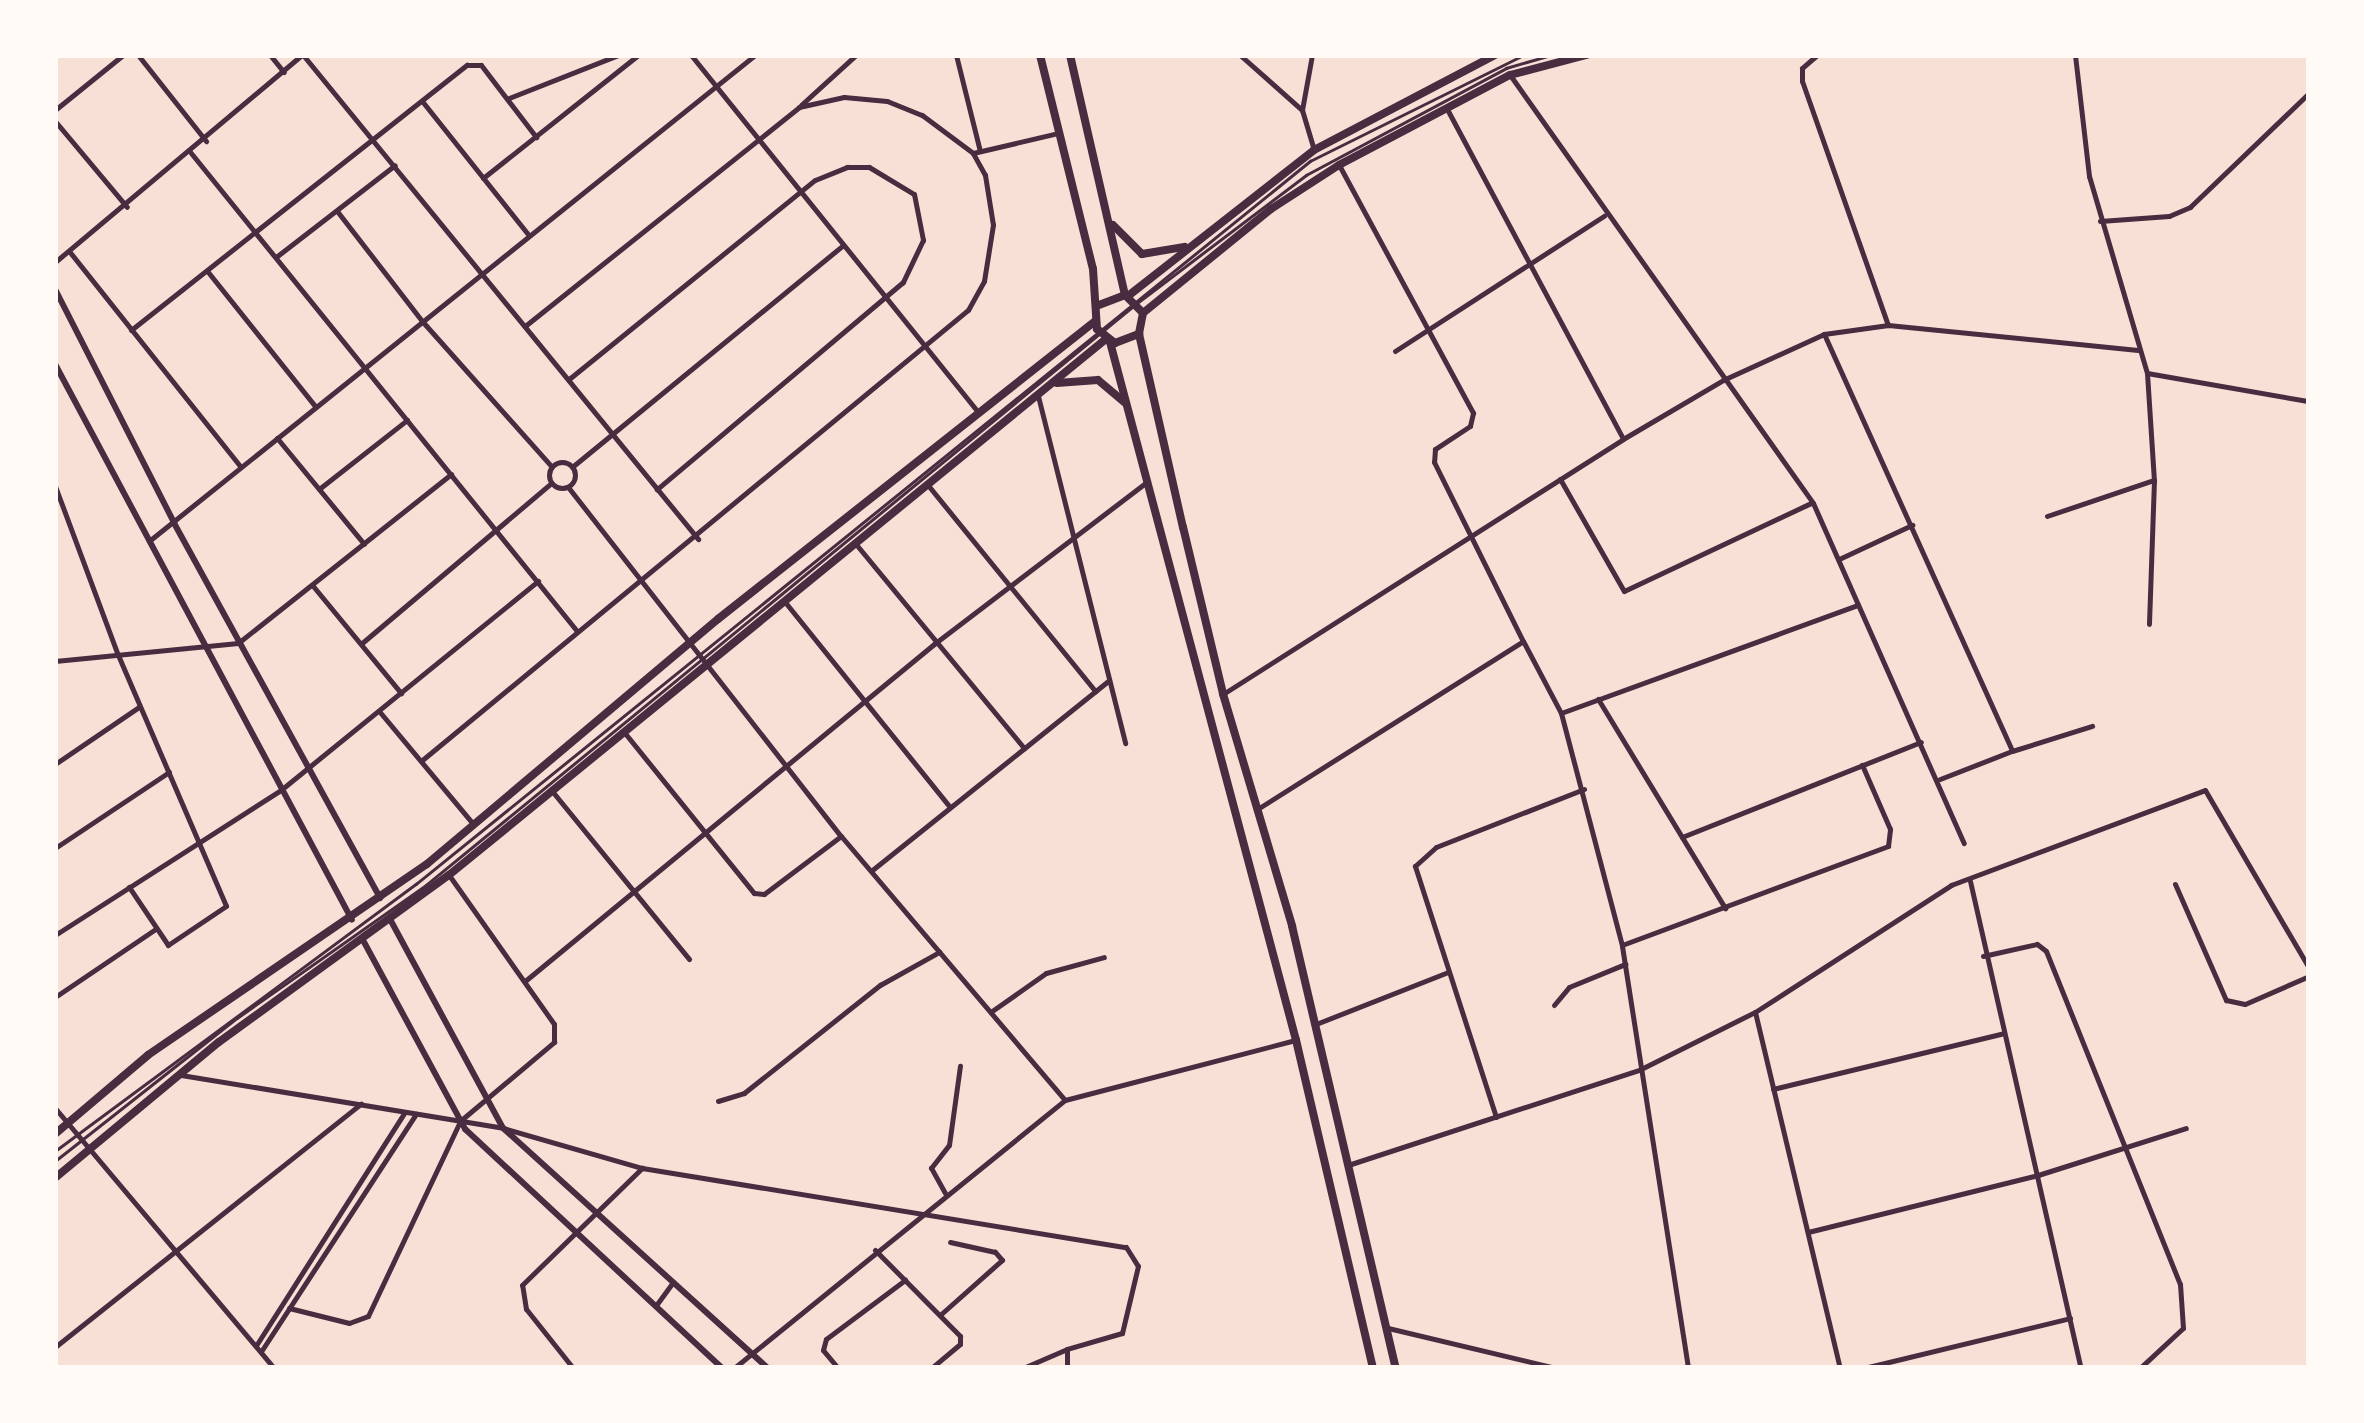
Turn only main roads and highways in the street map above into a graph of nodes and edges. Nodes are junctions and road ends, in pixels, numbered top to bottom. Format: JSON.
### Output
{"nodes":[{"id":1,"x":1040,"y":55,"type":"edge"},
{"id":2,"x":1070,"y":55,"type":"edge"},
{"id":3,"x":1495,"y":55,"type":"edge"},
{"id":4,"x":1586,"y":55,"type":"edge"},
{"id":5,"x":1110,"y":220,"type":"junction"},
{"id":6,"x":1197,"y":241,"type":"junction"},
{"id":7,"x":1131,"y":298,"type":"junction"},
{"id":8,"x":1099,"y":305,"type":"junction"},
{"id":9,"x":1143,"y":313,"type":"junction"},
{"id":10,"x":1102,"y":333,"type":"junction"},
{"id":11,"x":1139,"y":334,"type":"junction"},
{"id":12,"x":1053,"y":384,"type":"junction"},
{"id":13,"x":1126,"y":404,"type":"junction"},
{"id":14,"x":55,"y":1134,"type":"edge"},
{"id":15,"x":55,"y":1178,"type":"edge"},
{"id":16,"x":1372,"y":1368,"type":"edge"},
{"id":17,"x":1396,"y":1368,"type":"edge"}],
"edges":[{"from":1,"to":8,"type":"main road"},
{"from":2,"to":5,"type":"main road"},
{"from":3,"to":6,"type":"main road"},
{"from":4,"to":9,"type":"main road"},
{"from":5,"to":6,"type":"main road"},
{"from":5,"to":7,"type":"main road"},
{"from":6,"to":7,"type":"main road"},
{"from":7,"to":8,"type":"main road"},
{"from":7,"to":9,"type":"main road"},
{"from":8,"to":10,"type":"main road"},
{"from":9,"to":11,"type":"main road"},
{"from":10,"to":11,"type":"main road"},
{"from":10,"to":12,"type":"main road"},
{"from":10,"to":13,"type":"main road"},
{"from":10,"to":14,"type":"main road"},
{"from":11,"to":17,"type":"main road"},
{"from":12,"to":13,"type":"main road"},
{"from":12,"to":15,"type":"main road"},
{"from":13,"to":16,"type":"main road"}]}
